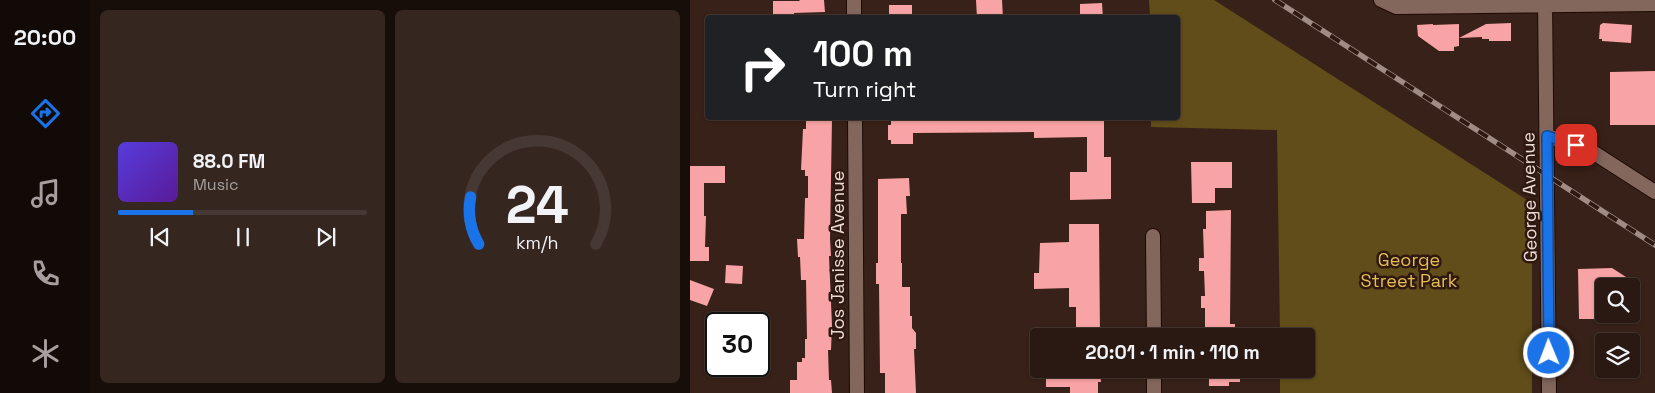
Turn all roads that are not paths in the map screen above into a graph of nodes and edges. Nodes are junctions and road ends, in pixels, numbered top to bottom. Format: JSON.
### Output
{"nodes":[{"id":1,"x":854,"y":0,"type":"edge"},
{"id":2,"x":1381,"y":0,"type":"edge"},
{"id":3,"x":1546,"y":2,"type":"edge"},
{"id":4,"x":1655,"y":4,"type":"edge"},
{"id":5,"x":854,"y":15,"type":"edge"},
{"id":6,"x":855,"y":120,"type":"edge"},
{"id":7,"x":1547,"y":136,"type":"junction"},
{"id":8,"x":1655,"y":192,"type":"edge"},
{"id":9,"x":1153,"y":236,"type":"dead end"},
{"id":10,"x":1154,"y":328,"type":"edge"},
{"id":11,"x":1154,"y":378,"type":"edge"},
{"id":12,"x":857,"y":393,"type":"edge"},
{"id":13,"x":1154,"y":393,"type":"edge"},
{"id":14,"x":1549,"y":393,"type":"edge"}],
"edges":[{"from":1,"to":5,"type":"street"},
{"from":2,"to":3,"type":"street"},
{"from":3,"to":4,"type":"street"},
{"from":3,"to":7,"type":"street","name":"George Avenue"},
{"from":6,"to":12,"type":"street","name":"Jos Janisse Avenue"},
{"from":7,"to":8,"type":"street"},
{"from":7,"to":14,"type":"street","name":"George Avenue"},
{"from":9,"to":10,"type":"street"},
{"from":11,"to":13,"type":"street"}]}
